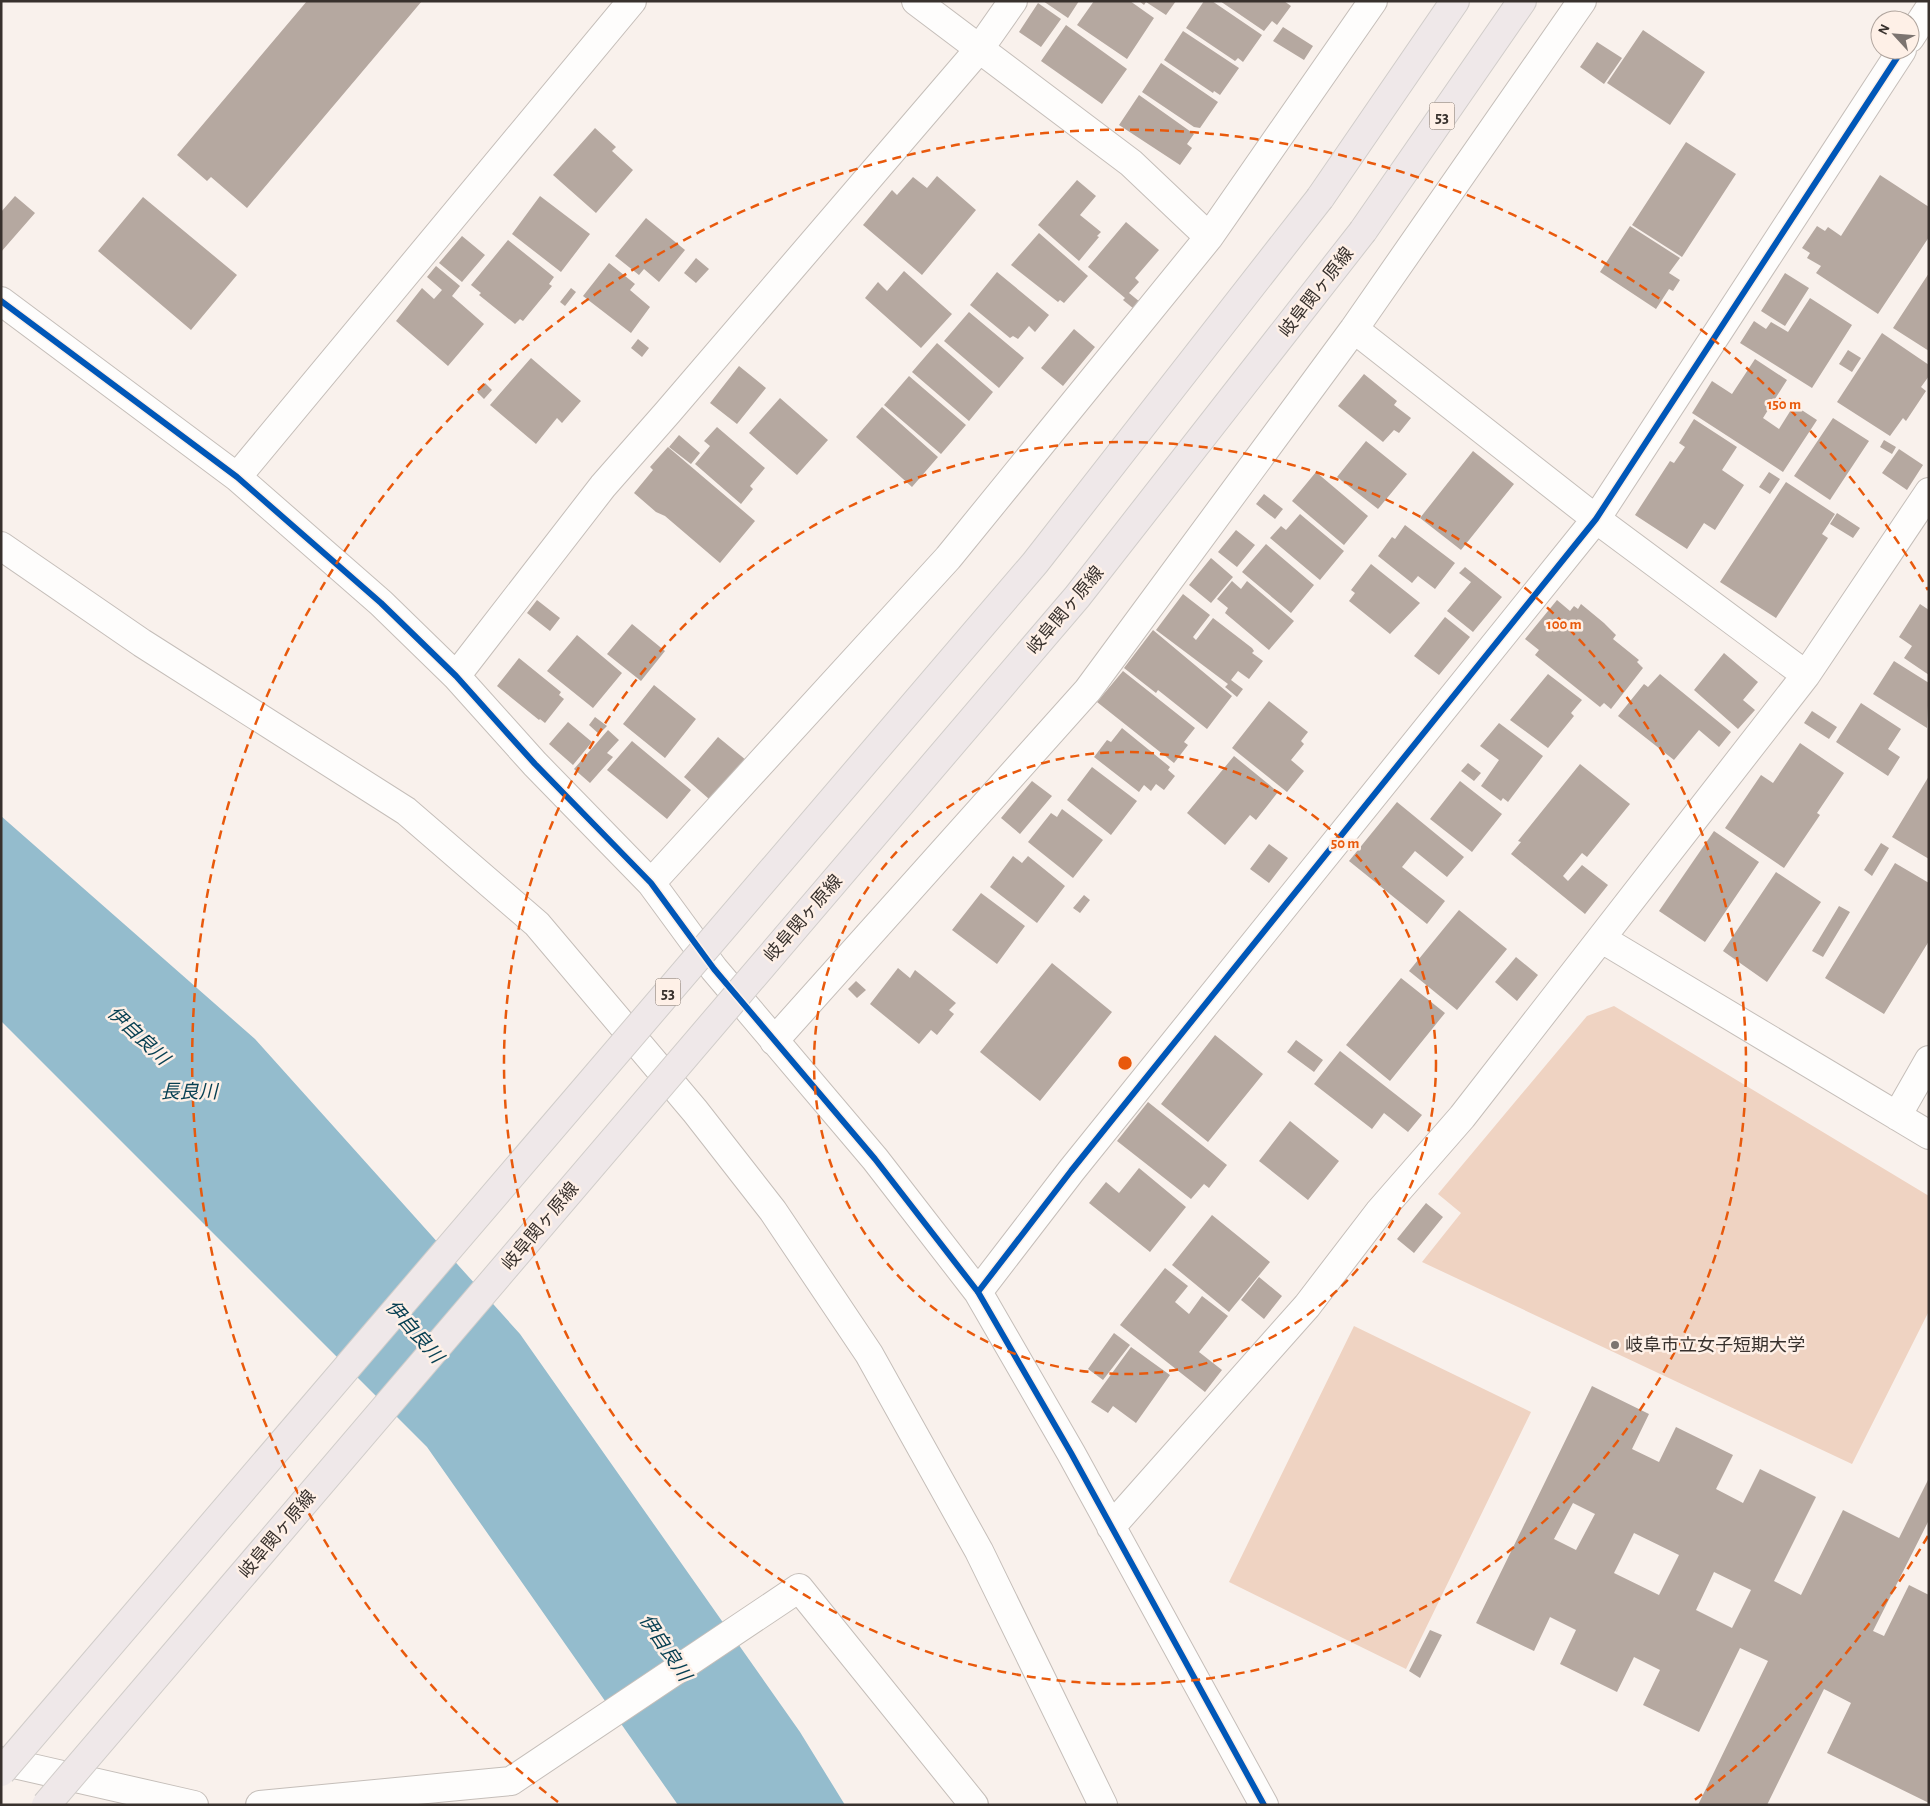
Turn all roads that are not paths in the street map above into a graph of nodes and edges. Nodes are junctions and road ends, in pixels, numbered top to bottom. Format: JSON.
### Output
{"nodes":[{"id":1,"x":632,"y":1,"type":"edge"},
{"id":2,"x":916,"y":1,"type":"edge"},
{"id":3,"x":1013,"y":1,"type":"edge"},
{"id":4,"x":1373,"y":1,"type":"edge"},
{"id":5,"x":1455,"y":1,"type":"edge"},
{"id":6,"x":1522,"y":1,"type":"edge"},
{"id":7,"x":1582,"y":1,"type":"edge"},
{"id":8,"x":1929,"y":9,"type":"edge"},
{"id":9,"x":1920,"y":23,"type":"edge"},
{"id":10,"x":980,"y":48,"type":"junction"},
{"id":11,"x":1895,"y":60,"type":"edge"},
{"id":12,"x":1209,"y":237,"type":"junction"},
{"id":13,"x":1,"y":301,"type":"edge"},
{"id":14,"x":1354,"y":329,"type":"junction"},
{"id":15,"x":237,"y":477,"type":"junction"},
{"id":16,"x":1929,"y":492,"type":"edge"},
{"id":17,"x":1596,"y":519,"type":"junction"},
{"id":18,"x":1,"y":546,"type":"edge"},
{"id":19,"x":1806,"y":675,"type":"junction"},
{"id":20,"x":456,"y":676,"type":"junction"},
{"id":21,"x":651,"y":883,"type":"junction"},
{"id":22,"x":1602,"y":939,"type":"junction"},
{"id":23,"x":774,"y":1041,"type":"junction"},
{"id":24,"x":1929,"y":1060,"type":"edge"},
{"id":25,"x":1897,"y":1116,"type":"junction"},
{"id":26,"x":1929,"y":1135,"type":"edge"},
{"id":27,"x":978,"y":1292,"type":"junction"},
{"id":28,"x":1112,"y":1527,"type":"junction"},
{"id":29,"x":1,"y":1761,"type":"edge"},
{"id":30,"x":1,"y":1772,"type":"edge"},
{"id":31,"x":46,"y":1805,"type":"edge"},
{"id":32,"x":194,"y":1805,"type":"edge"},
{"id":33,"x":260,"y":1805,"type":"edge"},
{"id":34,"x":974,"y":1805,"type":"edge"},
{"id":35,"x":1103,"y":1805,"type":"edge"},
{"id":36,"x":1264,"y":1805,"type":"edge"}],
"edges":[{"from":1,"to":15,"type":"street"},
{"from":2,"to":10,"type":"street"},
{"from":3,"to":10,"type":"street"},
{"from":4,"to":12,"type":"street"},
{"from":5,"to":30,"type":"main road","number":"53","bridge":true},
{"from":6,"to":31,"type":"main road","name":"岐阜関ヶ原線","number":"53","bridge":true},
{"from":7,"to":14,"type":"street"},
{"from":8,"to":9,"type":"street"},
{"from":10,"to":12,"type":"street"},
{"from":10,"to":20,"type":"street"},
{"from":11,"to":17,"type":"street"},
{"from":12,"to":21,"type":"street"},
{"from":13,"to":15,"type":"street"},
{"from":14,"to":17,"type":"street"},
{"from":14,"to":23,"type":"street"},
{"from":15,"to":20,"type":"street"},
{"from":16,"to":19,"type":"street"},
{"from":17,"to":19,"type":"street"},
{"from":17,"to":27,"type":"street"},
{"from":18,"to":35,"type":"street"},
{"from":19,"to":22,"type":"street"},
{"from":20,"to":21,"type":"street"},
{"from":21,"to":23,"type":"street"},
{"from":22,"to":25,"type":"street"},
{"from":22,"to":28,"type":"street"},
{"from":23,"to":27,"type":"street"},
{"from":24,"to":25,"type":"street"},
{"from":25,"to":26,"type":"street"},
{"from":27,"to":28,"type":"street"},
{"from":28,"to":36,"type":"street"},
{"from":29,"to":32,"type":"street"},
{"from":33,"to":34,"type":"street"}]}
